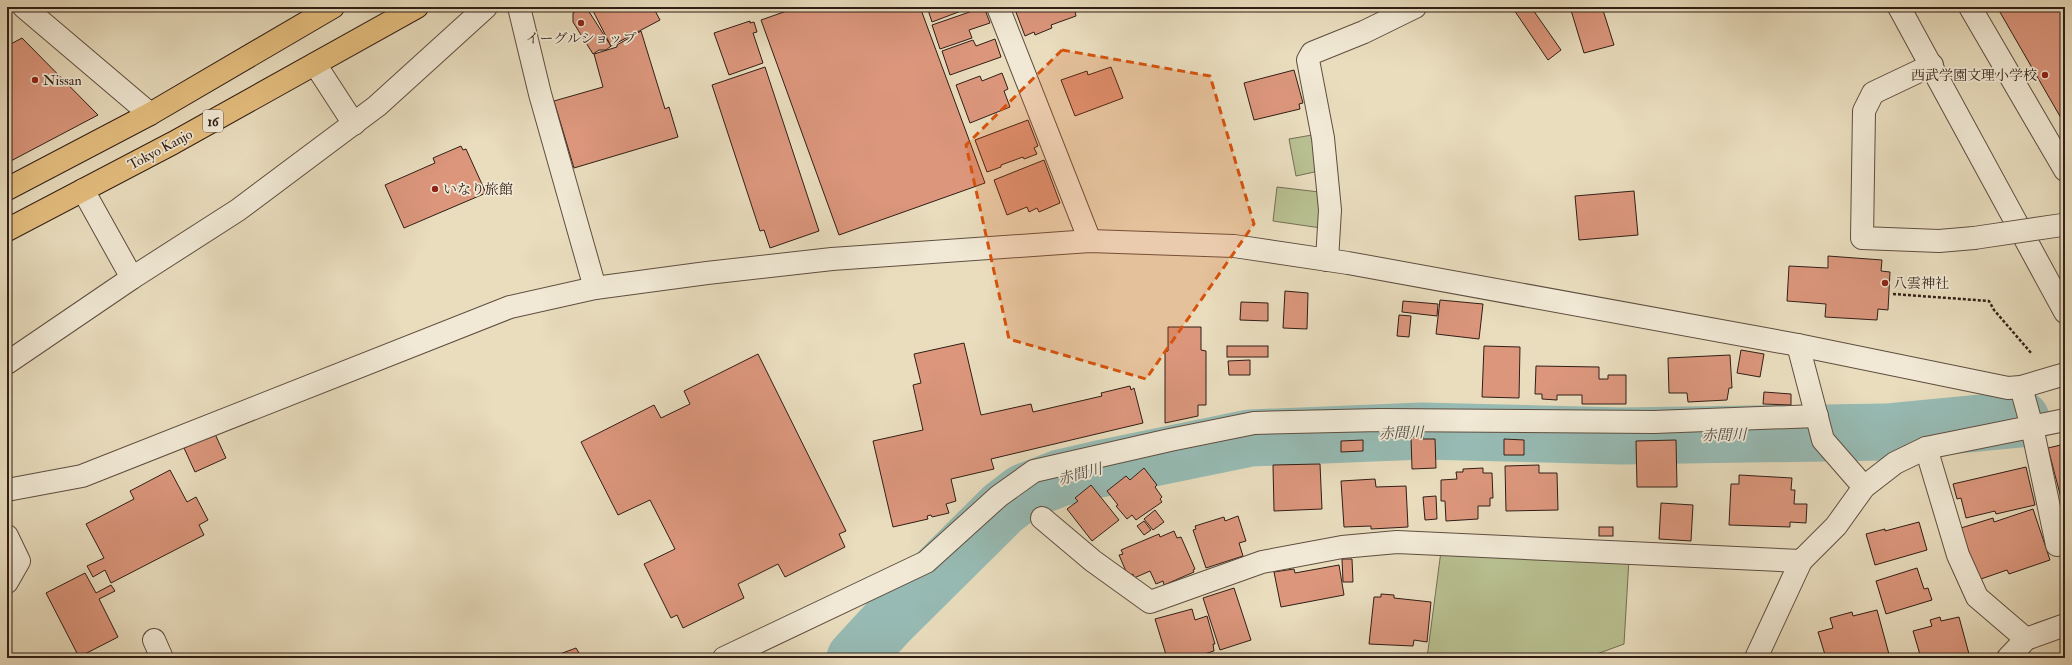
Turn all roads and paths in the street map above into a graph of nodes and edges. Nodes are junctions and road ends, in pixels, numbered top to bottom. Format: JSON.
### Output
{"nodes":[{"id":1,"x":24,"y":7,"type":"edge"},
{"id":2,"x":332,"y":7,"type":"edge"},
{"id":3,"x":417,"y":7,"type":"edge"},
{"id":4,"x":486,"y":7,"type":"edge"},
{"id":5,"x":519,"y":7,"type":"edge"},
{"id":6,"x":998,"y":7,"type":"edge"},
{"id":7,"x":1415,"y":7,"type":"edge"},
{"id":8,"x":1899,"y":7,"type":"edge"},
{"id":9,"x":1970,"y":7,"type":"edge"},
{"id":10,"x":315,"y":64,"type":"junction"},
{"id":11,"x":1932,"y":65,"type":"junction"},
{"id":12,"x":150,"y":114,"type":"junction"},
{"id":13,"x":354,"y":124,"type":"junction"},
{"id":14,"x":2065,"y":170,"type":"edge"},
{"id":15,"x":7,"y":189,"type":"edge"},
{"id":16,"x":83,"y":190,"type":"junction"},
{"id":17,"x":2063,"y":224,"type":"edge"},
{"id":18,"x":7,"y":230,"type":"edge"},
{"id":19,"x":1090,"y":241,"type":"junction"},
{"id":20,"x":1327,"y":260,"type":"junction"},
{"id":21,"x":132,"y":278,"type":"junction"},
{"id":22,"x":595,"y":288,"type":"junction"},
{"id":23,"x":1893,"y":294,"type":"dead end"},
{"id":24,"x":2065,"y":312,"type":"edge"},
{"id":25,"x":1798,"y":345,"type":"junction"},
{"id":26,"x":2037,"y":359,"type":"dead end"},
{"id":27,"x":7,"y":364,"type":"edge"},
{"id":28,"x":2065,"y":374,"type":"edge"},
{"id":29,"x":2021,"y":387,"type":"junction"},
{"id":30,"x":2065,"y":420,"type":"edge"},
{"id":31,"x":1820,"y":427,"type":"junction"},
{"id":32,"x":2032,"y":427,"type":"junction"},
{"id":33,"x":1926,"y":448,"type":"junction"},
{"id":34,"x":1864,"y":487,"type":"junction"},
{"id":35,"x":7,"y":490,"type":"edge"},
{"id":36,"x":1042,"y":518,"type":"dead end"},
{"id":37,"x":7,"y":536,"type":"edge"},
{"id":38,"x":2057,"y":545,"type":"dead end"},
{"id":39,"x":1801,"y":561,"type":"junction"},
{"id":40,"x":7,"y":582,"type":"edge"},
{"id":41,"x":2065,"y":625,"type":"edge"},
{"id":42,"x":2026,"y":639,"type":"junction"},
{"id":43,"x":724,"y":658,"type":"edge"},
{"id":44,"x":1756,"y":658,"type":"edge"},
{"id":45,"x":2008,"y":658,"type":"edge"}],
"edges":[{"from":1,"to":12,"type":"street"},
{"from":2,"to":12,"type":"highway"},
{"from":3,"to":10,"type":"highway","name":"Tokyo Kanjo","number":"16"},
{"from":4,"to":13,"type":"street"},
{"from":5,"to":22,"type":"street"},
{"from":6,"to":19,"type":"street"},
{"from":7,"to":20,"type":"street"},
{"from":8,"to":11,"type":"street"},
{"from":9,"to":14,"type":"street"},
{"from":10,"to":13,"type":"street"},
{"from":10,"to":16,"type":"highway","name":"Tokyo Kanjo","number":"16"},
{"from":11,"to":17,"type":"street","bridge":true},
{"from":11,"to":24,"type":"street"},
{"from":12,"to":15,"type":"highway"},
{"from":13,"to":21,"type":"street"},
{"from":16,"to":18,"type":"highway","name":"Tokyo Kanjo","number":"16"},
{"from":16,"to":21,"type":"street"},
{"from":19,"to":20,"type":"street"},
{"from":19,"to":22,"type":"street"},
{"from":20,"to":25,"type":"street"},
{"from":21,"to":27,"type":"street"},
{"from":22,"to":35,"type":"street"},
{"from":23,"to":26,"type":"path"},
{"from":25,"to":29,"type":"street"},
{"from":25,"to":31,"type":"street"},
{"from":28,"to":29,"type":"street"},
{"from":29,"to":32,"type":"street"},
{"from":30,"to":32,"type":"street"},
{"from":31,"to":34,"type":"street"},
{"from":31,"to":43,"type":"street"},
{"from":32,"to":33,"type":"street"},
{"from":32,"to":38,"type":"street"},
{"from":33,"to":34,"type":"street"},
{"from":33,"to":42,"type":"street"},
{"from":34,"to":39,"type":"street"},
{"from":36,"to":39,"type":"street"},
{"from":37,"to":40,"type":"street"},
{"from":39,"to":44,"type":"street"},
{"from":41,"to":42,"type":"street"},
{"from":42,"to":45,"type":"street"}]}
